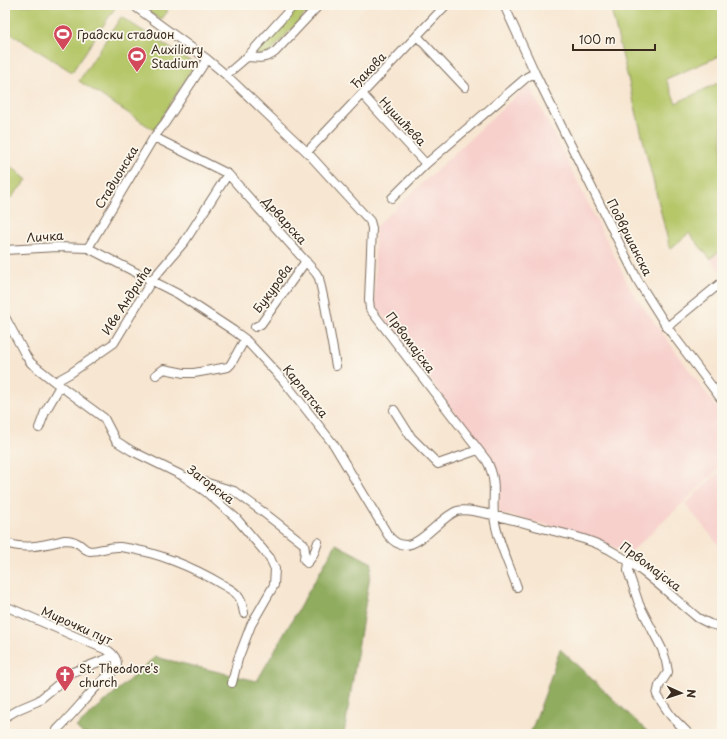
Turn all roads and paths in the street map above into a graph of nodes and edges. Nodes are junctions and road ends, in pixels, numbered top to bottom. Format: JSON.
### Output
{"nodes":[{"id":1,"x":294,"y":5,"type":"edge"},
{"id":2,"x":319,"y":5,"type":"edge"},
{"id":3,"x":446,"y":5,"type":"edge"},
{"id":4,"x":504,"y":5,"type":"edge"},
{"id":5,"x":138,"y":7,"type":"edge"},
{"id":6,"x":417,"y":36,"type":"junction"},
{"id":7,"x":247,"y":57,"type":"junction"},
{"id":8,"x":207,"y":59,"type":"junction"},
{"id":9,"x":535,"y":73,"type":"junction"},
{"id":10,"x":226,"y":75,"type":"junction"},
{"id":11,"x":465,"y":87,"type":"dead end"},
{"id":12,"x":362,"y":94,"type":"junction"},
{"id":13,"x":154,"y":136,"type":"junction"},
{"id":14,"x":308,"y":152,"type":"junction"},
{"id":15,"x":426,"y":164,"type":"junction"},
{"id":16,"x":228,"y":174,"type":"junction"},
{"id":17,"x":392,"y":198,"type":"dead end"},
{"id":18,"x":88,"y":248,"type":"junction"},
{"id":19,"x":5,"y":250,"type":"edge"},
{"id":20,"x":306,"y":261,"type":"junction"},
{"id":21,"x":152,"y":280,"type":"junction"},
{"id":22,"x":722,"y":282,"type":"edge"},
{"id":23,"x":5,"y":317,"type":"edge"},
{"id":24,"x":255,"y":327,"type":"dead end"},
{"id":25,"x":667,"y":327,"type":"junction"},
{"id":26,"x":245,"y":339,"type":"junction"},
{"id":27,"x":336,"y":366,"type":"dead end"},
{"id":28,"x":156,"y":375,"type":"dead end"},
{"id":29,"x":58,"y":384,"type":"junction"},
{"id":30,"x":722,"y":400,"type":"edge"},
{"id":31,"x":394,"y":410,"type":"dead end"},
{"id":32,"x":39,"y":428,"type":"dead end"},
{"id":33,"x":478,"y":450,"type":"junction"},
{"id":34,"x":183,"y":476,"type":"junction"},
{"id":35,"x":494,"y":515,"type":"junction"},
{"id":36,"x":318,"y":542,"type":"dead end"},
{"id":37,"x":5,"y":543,"type":"edge"},
{"id":38,"x":629,"y":562,"type":"junction"},
{"id":39,"x":518,"y":587,"type":"dead end"},
{"id":40,"x":5,"y":606,"type":"edge"},
{"id":41,"x":244,"y":613,"type":"dead end"},
{"id":42,"x":722,"y":627,"type":"edge"},
{"id":43,"x":114,"y":656,"type":"junction"},
{"id":44,"x":232,"y":682,"type":"dead end"},
{"id":45,"x":5,"y":718,"type":"edge"},
{"id":46,"x":57,"y":730,"type":"dead end"},
{"id":47,"x":689,"y":734,"type":"edge"}],
"edges":[{"from":1,"to":7,"type":"street"},
{"from":2,"to":7,"type":"street"},
{"from":3,"to":6,"type":"street","name":"Ђакова"},
{"from":4,"to":9,"type":"street","name":"Подвршанска"},
{"from":5,"to":8,"type":"street","name":"Првомајска"},
{"from":6,"to":11,"type":"street"},
{"from":6,"to":12,"type":"street","name":"Ђакова"},
{"from":7,"to":10,"type":"street"},
{"from":8,"to":10,"type":"street","name":"Првомајска"},
{"from":8,"to":13,"type":"street","name":"Стадионска"},
{"from":9,"to":15,"type":"street"},
{"from":9,"to":25,"type":"street","name":"Подвршанска"},
{"from":10,"to":14,"type":"street","name":"Првомајска"},
{"from":12,"to":14,"type":"street","name":"Ђакова"},
{"from":12,"to":15,"type":"street","name":"Нушићева"},
{"from":13,"to":16,"type":"street","name":"Дрварска"},
{"from":13,"to":18,"type":"street","name":"Стадионска"},
{"from":14,"to":33,"type":"street","name":"Првомајска"},
{"from":15,"to":17,"type":"street"},
{"from":16,"to":20,"type":"street","name":"Дрварска"},
{"from":16,"to":21,"type":"street","name":"Иве Андрића"},
{"from":18,"to":19,"type":"street","name":"Личка"},
{"from":18,"to":21,"type":"street"},
{"from":20,"to":24,"type":"street","name":"Букурова"},
{"from":20,"to":27,"type":"street","name":"Дрварска"},
{"from":21,"to":26,"type":"street","name":"Карпатска"},
{"from":21,"to":29,"type":"street","name":"Иве Андрића"},
{"from":22,"to":25,"type":"street"},
{"from":23,"to":29,"type":"street","name":"Загорска"},
{"from":25,"to":30,"type":"street","name":"Подвршанска"},
{"from":26,"to":28,"type":"street"},
{"from":26,"to":35,"type":"street","name":"Карпатска"},
{"from":29,"to":32,"type":"street"},
{"from":29,"to":34,"type":"street","name":"Загорска"},
{"from":31,"to":33,"type":"street"},
{"from":33,"to":35,"type":"street","name":"Првомајска"},
{"from":34,"to":36,"type":"street"},
{"from":34,"to":44,"type":"street","name":"Загорска"},
{"from":35,"to":38,"type":"street","name":"Првомајска"},
{"from":35,"to":39,"type":"street"},
{"from":37,"to":41,"type":"street"},
{"from":38,"to":42,"type":"street","name":"Првомајска"},
{"from":38,"to":47,"type":"street"},
{"from":40,"to":43,"type":"street","name":"Мирочки пут"},
{"from":43,"to":45,"type":"street"},
{"from":43,"to":46,"type":"street","name":"Мирочки пут"}]}
